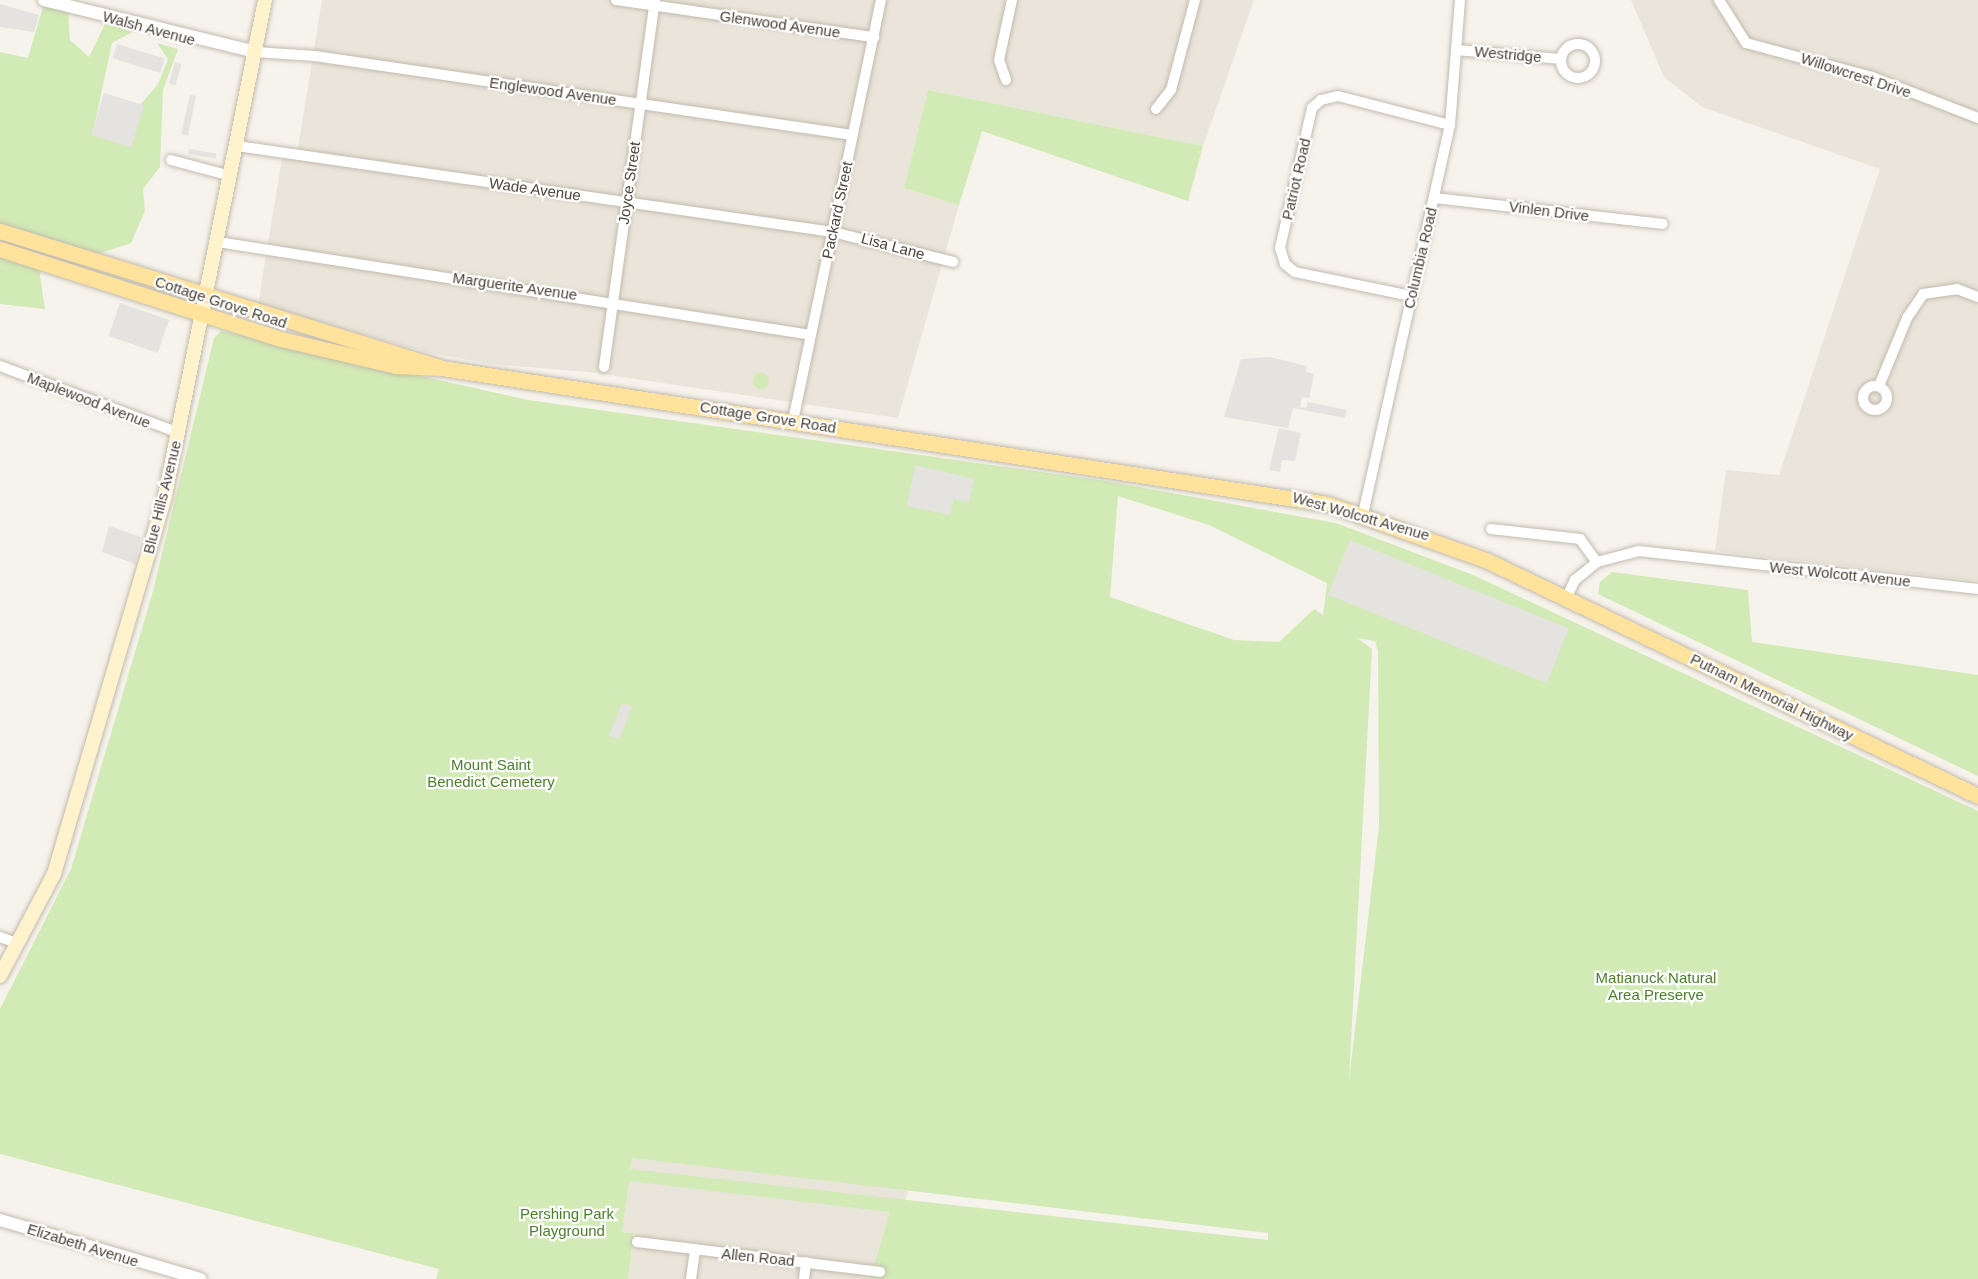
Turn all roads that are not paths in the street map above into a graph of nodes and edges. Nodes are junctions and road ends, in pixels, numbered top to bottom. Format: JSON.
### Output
{"nodes":[{"id":1,"x":44,"y":0,"type":"edge"},
{"id":2,"x":265,"y":0,"type":"edge"},
{"id":3,"x":615,"y":0,"type":"edge"},
{"id":4,"x":881,"y":0,"type":"edge"},
{"id":5,"x":1012,"y":0,"type":"edge"},
{"id":6,"x":1195,"y":0,"type":"edge"},
{"id":7,"x":1460,"y":0,"type":"edge"},
{"id":8,"x":1719,"y":0,"type":"edge"},
{"id":9,"x":655,"y":3,"type":"edge"},
{"id":10,"x":874,"y":37,"type":"junction"},
{"id":11,"x":1456,"y":50,"type":"junction"},
{"id":12,"x":255,"y":52,"type":"junction"},
{"id":13,"x":1560,"y":59,"type":"dead end"},
{"id":14,"x":1006,"y":80,"type":"dead end"},
{"id":15,"x":640,"y":104,"type":"junction"},
{"id":16,"x":1156,"y":109,"type":"dead end"},
{"id":17,"x":1978,"y":118,"type":"edge"},
{"id":18,"x":1450,"y":126,"type":"junction"},
{"id":19,"x":852,"y":135,"type":"junction"},
{"id":20,"x":237,"y":146,"type":"junction"},
{"id":21,"x":171,"y":160,"type":"dead end"},
{"id":22,"x":231,"y":176,"type":"junction"},
{"id":23,"x":1435,"y":198,"type":"junction"},
{"id":24,"x":626,"y":202,"type":"junction"},
{"id":25,"x":1663,"y":224,"type":"dead end"},
{"id":26,"x":0,"y":231,"type":"edge"},
{"id":27,"x":833,"y":232,"type":"junction"},
{"id":28,"x":218,"y":242,"type":"junction"},
{"id":29,"x":0,"y":249,"type":"edge"},
{"id":30,"x":953,"y":262,"type":"dead end"},
{"id":31,"x":1411,"y":296,"type":"junction"},
{"id":32,"x":1978,"y":297,"type":"edge"},
{"id":33,"x":208,"y":298,"type":"junction"},
{"id":34,"x":612,"y":300,"type":"junction"},
{"id":35,"x":203,"y":315,"type":"junction"},
{"id":36,"x":811,"y":335,"type":"junction"},
{"id":37,"x":0,"y":366,"type":"edge"},
{"id":38,"x":604,"y":367,"type":"dead end"},
{"id":39,"x":442,"y":368,"type":"junction"},
{"id":40,"x":1879,"y":386,"type":"dead end"},
{"id":41,"x":793,"y":421,"type":"junction"},
{"id":42,"x":179,"y":433,"type":"junction"},
{"id":43,"x":1095,"y":465,"type":"joint"},
{"id":44,"x":1363,"y":514,"type":"junction"},
{"id":45,"x":1491,"y":530,"type":"dead end"},
{"id":46,"x":1597,"y":562,"type":"junction"},
{"id":47,"x":1977,"y":585,"type":"edge"},
{"id":48,"x":1566,"y":599,"type":"junction"},
{"id":49,"x":1978,"y":796,"type":"edge"},
{"id":50,"x":0,"y":937,"type":"edge"},
{"id":51,"x":19,"y":944,"type":"junction"},
{"id":52,"x":0,"y":976,"type":"edge"},
{"id":53,"x":0,"y":1220,"type":"edge"},
{"id":54,"x":637,"y":1242,"type":"dead end"},
{"id":55,"x":695,"y":1249,"type":"junction"},
{"id":56,"x":806,"y":1262,"type":"junction"},
{"id":57,"x":880,"y":1272,"type":"dead end"},
{"id":58,"x":201,"y":1279,"type":"edge"},
{"id":59,"x":691,"y":1279,"type":"edge"},
{"id":60,"x":804,"y":1279,"type":"edge"}],
"edges":[{"from":1,"to":12,"type":"street","name":"Walsh Avenue"},
{"from":2,"to":12,"type":"main road","name":"Blue Hills Avenue"},
{"from":3,"to":9,"type":"street","name":"Glenwood Avenue"},
{"from":4,"to":10,"type":"street","name":"Packard Street"},
{"from":5,"to":14,"type":"street"},
{"from":6,"to":16,"type":"street"},
{"from":7,"to":11,"type":"street","name":"Columbia Road"},
{"from":8,"to":17,"type":"street","name":"Willowcrest Drive"},
{"from":9,"to":10,"type":"street","name":"Glenwood Avenue"},
{"from":9,"to":15,"type":"street","name":"Joyce Street"},
{"from":10,"to":19,"type":"street","name":"Packard Street"},
{"from":11,"to":13,"type":"street","name":"Westridge"},
{"from":11,"to":18,"type":"street","name":"Columbia Road"},
{"from":12,"to":15,"type":"street","name":"Englewood Avenue"},
{"from":12,"to":20,"type":"main road","name":"Blue Hills Avenue"},
{"from":15,"to":19,"type":"street","name":"Englewood Avenue"},
{"from":15,"to":24,"type":"street","name":"Joyce Street"},
{"from":18,"to":23,"type":"street","name":"Columbia Road"},
{"from":18,"to":31,"type":"street","name":"Patriot Road"},
{"from":19,"to":27,"type":"street","name":"Packard Street"},
{"from":20,"to":22,"type":"main road","name":"Blue Hills Avenue"},
{"from":20,"to":24,"type":"street","name":"Wade Avenue"},
{"from":21,"to":22,"type":"street"},
{"from":22,"to":28,"type":"main road","name":"Blue Hills Avenue"},
{"from":23,"to":25,"type":"street","name":"Vinlen Drive"},
{"from":23,"to":31,"type":"street","name":"Columbia Road"},
{"from":24,"to":27,"type":"street","name":"Wade Avenue"},
{"from":24,"to":34,"type":"street","name":"Joyce Street"},
{"from":26,"to":33,"type":"main road","name":"Cottage Grove Road"},
{"from":27,"to":30,"type":"street","name":"Lisa Lane"},
{"from":27,"to":36,"type":"street","name":"Packard Street"},
{"from":28,"to":33,"type":"main road","name":"Blue Hills Avenue"},
{"from":28,"to":34,"type":"street","name":"Marguerite Avenue"},
{"from":29,"to":35,"type":"main road","name":"Cottage Grove Road"},
{"from":31,"to":44,"type":"street","name":"Columbia Road"},
{"from":32,"to":40,"type":"street"},
{"from":33,"to":35,"type":"main road","name":"Blue Hills Avenue"},
{"from":33,"to":39,"type":"main road","name":"Cottage Grove Road"},
{"from":34,"to":36,"type":"street","name":"Marguerite Avenue"},
{"from":34,"to":38,"type":"street","name":"Joyce Street"},
{"from":35,"to":39,"type":"main road","name":"Cottage Grove Road"},
{"from":35,"to":42,"type":"main road","name":"Blue Hills Avenue"},
{"from":36,"to":41,"type":"street","name":"Packard Street"},
{"from":37,"to":42,"type":"street","name":"Maplewood Avenue"},
{"from":39,"to":41,"type":"main road","name":"Cottage Grove Road"},
{"from":41,"to":43,"type":"main road","name":"Cottage Grove Road"},
{"from":42,"to":51,"type":"main road","name":"Blue Hills Avenue"},
{"from":43,"to":44,"type":"main road","name":"West Wolcott Avenue"},
{"from":44,"to":48,"type":"main road","name":"West Wolcott Avenue"},
{"from":45,"to":46,"type":"street"},
{"from":46,"to":47,"type":"street","name":"West Wolcott Avenue"},
{"from":46,"to":48,"type":"street","name":"West Wolcott Avenue"},
{"from":48,"to":49,"type":"main road","name":"Putnam Memorial Highway"},
{"from":50,"to":51,"type":"street"},
{"from":51,"to":52,"type":"main road","name":"Blue Hills Avenue"},
{"from":53,"to":58,"type":"street","name":"Elizabeth Avenue"},
{"from":54,"to":55,"type":"street","name":"Allen Road"},
{"from":55,"to":56,"type":"street","name":"Allen Road"},
{"from":55,"to":59,"type":"street"},
{"from":56,"to":57,"type":"street","name":"Allen Road"},
{"from":56,"to":60,"type":"street"}]}
